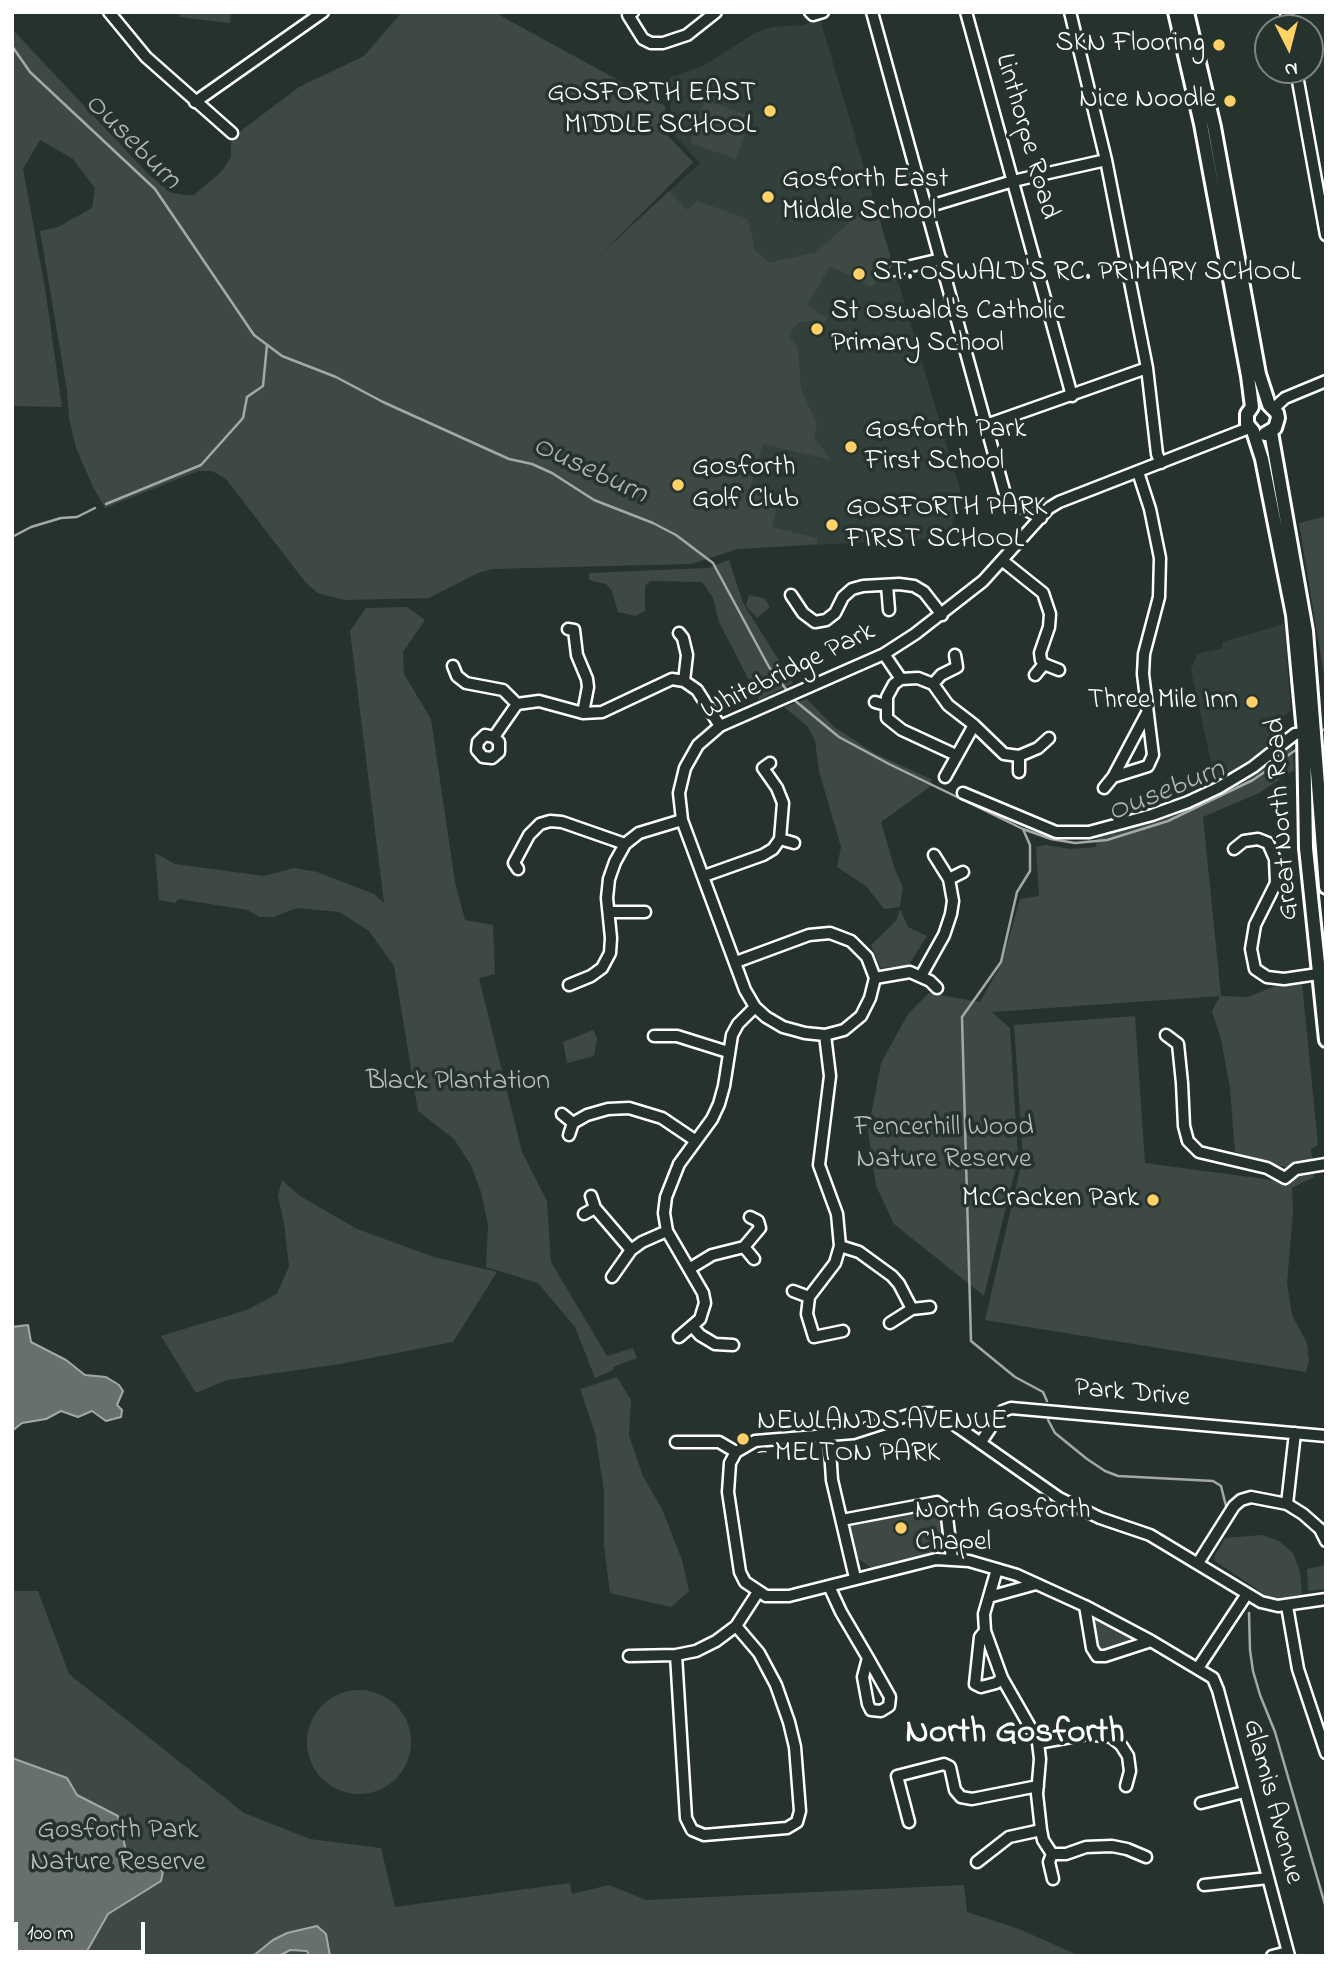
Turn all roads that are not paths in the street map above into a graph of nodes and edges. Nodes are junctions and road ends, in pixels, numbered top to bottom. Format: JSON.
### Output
{"nodes":[{"id":1,"x":109,"y":12,"type":"edge"},
{"id":2,"x":716,"y":12,"type":"edge"},
{"id":3,"x":872,"y":12,"type":"edge"},
{"id":4,"x":966,"y":12,"type":"edge"},
{"id":5,"x":1070,"y":12,"type":"edge"},
{"id":6,"x":1175,"y":12,"type":"edge"},
{"id":7,"x":1187,"y":12,"type":"edge"},
{"id":8,"x":319,"y":13,"type":"edge"},
{"id":9,"x":630,"y":14,"type":"edge"},
{"id":10,"x":1299,"y":84,"type":"edge"},
{"id":11,"x":195,"y":102,"type":"junction"},
{"id":12,"x":232,"y":133,"type":"dead end"},
{"id":13,"x":1106,"y":160,"type":"junction"},
{"id":14,"x":1013,"y":181,"type":"junction"},
{"id":15,"x":927,"y":207,"type":"junction"},
{"id":16,"x":1326,"y":235,"type":"edge"},
{"id":17,"x":941,"y":258,"type":"junction"},
{"id":18,"x":894,"y":270,"type":"dead end"},
{"id":19,"x":1147,"y":368,"type":"junction"},
{"id":20,"x":1326,"y":381,"type":"edge"},
{"id":21,"x":1072,"y":396,"type":"junction"},
{"id":22,"x":1252,"y":407,"type":"junction"},
{"id":23,"x":1271,"y":407,"type":"junction"},
{"id":24,"x":986,"y":425,"type":"junction"},
{"id":25,"x":1251,"y":429,"type":"junction"},
{"id":26,"x":1271,"y":432,"type":"junction"},
{"id":27,"x":1161,"y":463,"type":"junction"},
{"id":28,"x":1138,"y":472,"type":"junction"},
{"id":29,"x":1041,"y":518,"type":"junction"},
{"id":30,"x":1003,"y":561,"type":"junction"},
{"id":31,"x":887,"y":584,"type":"junction"},
{"id":32,"x":791,"y":595,"type":"dead end"},
{"id":33,"x":889,"y":610,"type":"dead end"},
{"id":34,"x":942,"y":615,"type":"junction"},
{"id":35,"x":574,"y":629,"type":"dead end"},
{"id":36,"x":679,"y":633,"type":"dead end"},
{"id":37,"x":884,"y":654,"type":"junction"},
{"id":38,"x":955,"y":655,"type":"dead end"},
{"id":39,"x":1044,"y":664,"type":"junction"},
{"id":40,"x":453,"y":666,"type":"dead end"},
{"id":41,"x":1059,"y":670,"type":"dead end"},
{"id":42,"x":1035,"y":675,"type":"dead end"},
{"id":43,"x":901,"y":679,"type":"junction"},
{"id":44,"x":684,"y":681,"type":"junction"},
{"id":45,"x":933,"y":684,"type":"junction"},
{"id":46,"x":517,"y":704,"type":"junction"},
{"id":47,"x":583,"y":713,"type":"junction"},
{"id":48,"x":1147,"y":713,"type":"junction"},
{"id":49,"x":974,"y":724,"type":"junction"},
{"id":50,"x":720,"y":726,"type":"junction"},
{"id":51,"x":1309,"y":730,"type":"junction"},
{"id":52,"x":494,"y":737,"type":"dead end"},
{"id":53,"x":1049,"y":738,"type":"dead end"},
{"id":54,"x":956,"y":755,"type":"junction"},
{"id":55,"x":1019,"y":756,"type":"junction"},
{"id":56,"x":764,"y":766,"type":"dead end"},
{"id":57,"x":1019,"y":772,"type":"dead end"},
{"id":58,"x":1321,"y":776,"type":"edge"},
{"id":59,"x":945,"y":777,"type":"dead end"},
{"id":60,"x":1113,"y":777,"type":"junction"},
{"id":61,"x":1104,"y":788,"type":"dead end"},
{"id":62,"x":963,"y":793,"type":"dead end"},
{"id":63,"x":682,"y":820,"type":"junction"},
{"id":64,"x":780,"y":839,"type":"junction"},
{"id":65,"x":794,"y":843,"type":"dead end"},
{"id":66,"x":625,"y":844,"type":"junction"},
{"id":67,"x":1234,"y":849,"type":"dead end"},
{"id":68,"x":934,"y":855,"type":"dead end"},
{"id":69,"x":513,"y":864,"type":"dead end"},
{"id":70,"x":963,"y":872,"type":"dead end"},
{"id":71,"x":704,"y":876,"type":"junction"},
{"id":72,"x":949,"y":879,"type":"junction"},
{"id":73,"x":1326,"y":887,"type":"edge"},
{"id":74,"x":609,"y":912,"type":"junction"},
{"id":75,"x":645,"y":912,"type":"dead end"},
{"id":76,"x":736,"y":962,"type":"junction"},
{"id":77,"x":1318,"y":975,"type":"junction"},
{"id":78,"x":921,"y":976,"type":"junction"},
{"id":79,"x":875,"y":978,"type":"junction"},
{"id":80,"x":571,"y":980,"type":"dead end"},
{"id":81,"x":937,"y":988,"type":"dead end"},
{"id":82,"x":755,"y":1007,"type":"junction"},
{"id":83,"x":825,"y":1035,"type":"junction"},
{"id":84,"x":1166,"y":1035,"type":"dead end"},
{"id":85,"x":654,"y":1036,"type":"dead end"},
{"id":86,"x":1326,"y":1040,"type":"edge"},
{"id":87,"x":728,"y":1052,"type":"junction"},
{"id":88,"x":562,"y":1114,"type":"dead end"},
{"id":89,"x":573,"y":1123,"type":"junction"},
{"id":90,"x":569,"y":1135,"type":"dead end"},
{"id":91,"x":696,"y":1141,"type":"junction"},
{"id":92,"x":1326,"y":1164,"type":"edge"},
{"id":93,"x":591,"y":1196,"type":"dead end"},
{"id":94,"x":595,"y":1208,"type":"junction"},
{"id":95,"x":584,"y":1214,"type":"dead end"},
{"id":96,"x":750,"y":1217,"type":"dead end"},
{"id":97,"x":667,"y":1231,"type":"junction"},
{"id":98,"x":744,"y":1247,"type":"junction"},
{"id":99,"x":840,"y":1247,"type":"junction"},
{"id":100,"x":631,"y":1250,"type":"junction"},
{"id":101,"x":754,"y":1259,"type":"dead end"},
{"id":102,"x":689,"y":1269,"type":"junction"},
{"id":103,"x":612,"y":1276,"type":"dead end"},
{"id":104,"x":793,"y":1291,"type":"dead end"},
{"id":105,"x":809,"y":1297,"type":"junction"},
{"id":106,"x":930,"y":1307,"type":"dead end"},
{"id":107,"x":912,"y":1309,"type":"junction"},
{"id":108,"x":890,"y":1323,"type":"dead end"},
{"id":109,"x":693,"y":1327,"type":"junction"},
{"id":110,"x":843,"y":1331,"type":"dead end"},
{"id":111,"x":679,"y":1337,"type":"dead end"},
{"id":112,"x":733,"y":1345,"type":"dead end"},
{"id":113,"x":1295,"y":1433,"type":"junction"},
{"id":114,"x":829,"y":1435,"type":"junction"},
{"id":115,"x":1326,"y":1436,"type":"edge"},
{"id":116,"x":676,"y":1442,"type":"dead end"},
{"id":117,"x":981,"y":1443,"type":"junction"},
{"id":118,"x":736,"y":1452,"type":"junction"},
{"id":119,"x":1287,"y":1504,"type":"junction"},
{"id":120,"x":842,"y":1520,"type":"junction"},
{"id":121,"x":1326,"y":1541,"type":"edge"},
{"id":122,"x":952,"y":1559,"type":"junction"},
{"id":123,"x":1198,"y":1563,"type":"junction"},
{"id":124,"x":997,"y":1569,"type":"junction"},
{"id":125,"x":855,"y":1578,"type":"junction"},
{"id":126,"x":1037,"y":1584,"type":"junction"},
{"id":127,"x":829,"y":1586,"type":"junction"},
{"id":128,"x":758,"y":1592,"type":"junction"},
{"id":129,"x":1247,"y":1594,"type":"junction"},
{"id":130,"x":989,"y":1597,"type":"junction"},
{"id":131,"x":1326,"y":1599,"type":"edge"},
{"id":132,"x":1084,"y":1606,"type":"junction"},
{"id":133,"x":1286,"y":1606,"type":"junction"},
{"id":134,"x":736,"y":1626,"type":"junction"},
{"id":135,"x":985,"y":1631,"type":"junction"},
{"id":136,"x":1151,"y":1641,"type":"junction"},
{"id":137,"x":676,"y":1655,"type":"junction"},
{"id":138,"x":629,"y":1656,"type":"dead end"},
{"id":139,"x":868,"y":1658,"type":"junction"},
{"id":140,"x":1198,"y":1668,"type":"junction"},
{"id":141,"x":1002,"y":1678,"type":"junction"},
{"id":142,"x":1038,"y":1743,"type":"junction"},
{"id":143,"x":1326,"y":1753,"type":"edge"},
{"id":144,"x":1038,"y":1786,"type":"junction"},
{"id":145,"x":1126,"y":1786,"type":"dead end"},
{"id":146,"x":1244,"y":1791,"type":"junction"},
{"id":147,"x":1202,"y":1803,"type":"dead end"},
{"id":148,"x":909,"y":1822,"type":"dead end"},
{"id":149,"x":1041,"y":1830,"type":"junction"},
{"id":150,"x":1052,"y":1854,"type":"junction"},
{"id":151,"x":1146,"y":1857,"type":"dead end"},
{"id":152,"x":976,"y":1862,"type":"dead end"},
{"id":153,"x":1268,"y":1878,"type":"junction"},
{"id":154,"x":1053,"y":1879,"type":"dead end"},
{"id":155,"x":1204,"y":1885,"type":"dead end"},
{"id":156,"x":1288,"y":1954,"type":"edge"},
{"id":157,"x":1272,"y":1956,"type":"edge"}],
"edges":[{"from":1,"to":11,"type":"street"},
{"from":2,"to":9,"type":"street"},
{"from":3,"to":15,"type":"street"},
{"from":4,"to":14,"type":"street","name":"Linthorpe Road"},
{"from":5,"to":13,"type":"street"},
{"from":6,"to":22,"type":"main road","name":"Great North Road"},
{"from":7,"to":23,"type":"main road","name":"Great North Road"},
{"from":8,"to":11,"type":"street"},
{"from":10,"to":16,"type":"street"},
{"from":11,"to":12,"type":"street"},
{"from":13,"to":14,"type":"street"},
{"from":13,"to":19,"type":"street"},
{"from":14,"to":15,"type":"street"},
{"from":14,"to":21,"type":"street","name":"Linthorpe Road"},
{"from":15,"to":17,"type":"street"},
{"from":17,"to":18,"type":"street"},
{"from":17,"to":24,"type":"street"},
{"from":19,"to":21,"type":"street"},
{"from":19,"to":27,"type":"street"},
{"from":20,"to":23,"type":"street"},
{"from":21,"to":24,"type":"street"},
{"from":22,"to":23,"type":"main road"},
{"from":22,"to":25,"type":"main road","name":"Great North Road"},
{"from":23,"to":26,"type":"main road","name":"Great North Road"},
{"from":24,"to":29,"type":"street"},
{"from":25,"to":26,"type":"main road"},
{"from":25,"to":27,"type":"street","name":"Whitebridge Park"},
{"from":25,"to":51,"type":"main road","name":"Great North Road"},
{"from":26,"to":51,"type":"main road","name":"Great North Road"},
{"from":27,"to":28,"type":"street","name":"Whitebridge Park"},
{"from":28,"to":29,"type":"street","name":"Whitebridge Park"},
{"from":28,"to":48,"type":"street"},
{"from":29,"to":30,"type":"street","name":"Whitebridge Park"},
{"from":30,"to":34,"type":"street","name":"Whitebridge Park"},
{"from":30,"to":39,"type":"street"},
{"from":31,"to":32,"type":"street"},
{"from":31,"to":33,"type":"street"},
{"from":31,"to":34,"type":"street"},
{"from":34,"to":37,"type":"street","name":"Whitebridge Park"},
{"from":35,"to":47,"type":"street"},
{"from":36,"to":44,"type":"street"},
{"from":37,"to":43,"type":"street"},
{"from":37,"to":50,"type":"street","name":"Whitebridge Park"},
{"from":38,"to":45,"type":"street"},
{"from":39,"to":41,"type":"street"},
{"from":39,"to":42,"type":"street"},
{"from":40,"to":46,"type":"street"},
{"from":43,"to":45,"type":"street"},
{"from":43,"to":54,"type":"street"},
{"from":44,"to":47,"type":"street"},
{"from":44,"to":50,"type":"street"},
{"from":45,"to":49,"type":"street"},
{"from":46,"to":47,"type":"street"},
{"from":46,"to":52,"type":"street"},
{"from":48,"to":60,"type":"street"},
{"from":48,"to":60,"type":"street"},
{"from":49,"to":54,"type":"street"},
{"from":49,"to":55,"type":"street"},
{"from":50,"to":63,"type":"street","name":"Whitebridge Park"},
{"from":51,"to":58,"type":"main road","name":"Great North Road"},
{"from":51,"to":62,"type":"street"},
{"from":51,"to":77,"type":"main road","name":"Great North Road"},
{"from":53,"to":55,"type":"street"},
{"from":54,"to":59,"type":"street"},
{"from":55,"to":57,"type":"street"},
{"from":56,"to":64,"type":"street"},
{"from":58,"to":73,"type":"main road","name":"Great North Road"},
{"from":60,"to":61,"type":"street"},
{"from":63,"to":66,"type":"street"},
{"from":63,"to":71,"type":"street","name":"Whitebridge Park"},
{"from":64,"to":65,"type":"street"},
{"from":64,"to":71,"type":"street"},
{"from":66,"to":69,"type":"street"},
{"from":66,"to":74,"type":"street"},
{"from":67,"to":77,"type":"street"},
{"from":68,"to":72,"type":"street"},
{"from":70,"to":72,"type":"street"},
{"from":71,"to":76,"type":"street","name":"Whitebridge Park"},
{"from":72,"to":78,"type":"street"},
{"from":74,"to":75,"type":"street"},
{"from":74,"to":80,"type":"street"},
{"from":76,"to":79,"type":"street"},
{"from":76,"to":82,"type":"street"},
{"from":77,"to":86,"type":"main road","name":"Great North Road"},
{"from":78,"to":79,"type":"street"},
{"from":78,"to":81,"type":"street"},
{"from":79,"to":83,"type":"street"},
{"from":82,"to":83,"type":"street"},
{"from":82,"to":87,"type":"street"},
{"from":83,"to":99,"type":"street"},
{"from":84,"to":92,"type":"street"},
{"from":85,"to":87,"type":"street"},
{"from":87,"to":91,"type":"street"},
{"from":88,"to":89,"type":"street"},
{"from":89,"to":90,"type":"street"},
{"from":89,"to":91,"type":"street"},
{"from":91,"to":97,"type":"street"},
{"from":93,"to":94,"type":"street"},
{"from":94,"to":95,"type":"street"},
{"from":94,"to":100,"type":"street"},
{"from":96,"to":98,"type":"street"},
{"from":97,"to":100,"type":"street"},
{"from":97,"to":102,"type":"street"},
{"from":98,"to":101,"type":"street"},
{"from":98,"to":102,"type":"street"},
{"from":99,"to":105,"type":"street"},
{"from":99,"to":107,"type":"street"},
{"from":100,"to":103,"type":"street"},
{"from":102,"to":109,"type":"street"},
{"from":104,"to":105,"type":"street"},
{"from":105,"to":110,"type":"street"},
{"from":106,"to":107,"type":"street"},
{"from":107,"to":108,"type":"street"},
{"from":109,"to":111,"type":"street"},
{"from":109,"to":112,"type":"street"},
{"from":113,"to":115,"type":"street","name":"Park Drive"},
{"from":113,"to":117,"type":"street","name":"Park Drive"},
{"from":113,"to":119,"type":"street"},
{"from":114,"to":117,"type":"street"},
{"from":114,"to":118,"type":"street"},
{"from":114,"to":120,"type":"street"},
{"from":116,"to":118,"type":"street"},
{"from":117,"to":123,"type":"street"},
{"from":118,"to":128,"type":"street"},
{"from":119,"to":121,"type":"street"},
{"from":119,"to":123,"type":"street"},
{"from":120,"to":122,"type":"street"},
{"from":120,"to":125,"type":"street"},
{"from":122,"to":124,"type":"street"},
{"from":122,"to":125,"type":"street"},
{"from":123,"to":129,"type":"street"},
{"from":124,"to":126,"type":"street"},
{"from":124,"to":130,"type":"street"},
{"from":125,"to":127,"type":"street"},
{"from":126,"to":130,"type":"street"},
{"from":126,"to":132,"type":"street"},
{"from":127,"to":128,"type":"street"},
{"from":127,"to":139,"type":"street"},
{"from":128,"to":134,"type":"street"},
{"from":129,"to":133,"type":"street"},
{"from":129,"to":140,"type":"street"},
{"from":130,"to":135,"type":"street"},
{"from":131,"to":133,"type":"street"},
{"from":132,"to":136,"type":"street"},
{"from":132,"to":136,"type":"street"},
{"from":133,"to":143,"type":"street"},
{"from":134,"to":137,"type":"street"},
{"from":134,"to":137,"type":"street"},
{"from":135,"to":141,"type":"street"},
{"from":135,"to":141,"type":"street"},
{"from":136,"to":140,"type":"street"},
{"from":137,"to":138,"type":"street"},
{"from":139,"to":139,"type":"street"},
{"from":140,"to":146,"type":"street","name":"Glamis Avenue"},
{"from":141,"to":142,"type":"street"},
{"from":142,"to":144,"type":"street"},
{"from":142,"to":145,"type":"street"},
{"from":144,"to":148,"type":"street"},
{"from":144,"to":149,"type":"street"},
{"from":146,"to":147,"type":"street"},
{"from":146,"to":153,"type":"street","name":"Glamis Avenue"},
{"from":149,"to":150,"type":"street"},
{"from":149,"to":152,"type":"street"},
{"from":150,"to":151,"type":"street"},
{"from":150,"to":154,"type":"street"},
{"from":153,"to":155,"type":"street"},
{"from":153,"to":156,"type":"street","name":"Glamis Avenue"},
{"from":156,"to":157,"type":"street"}]}
